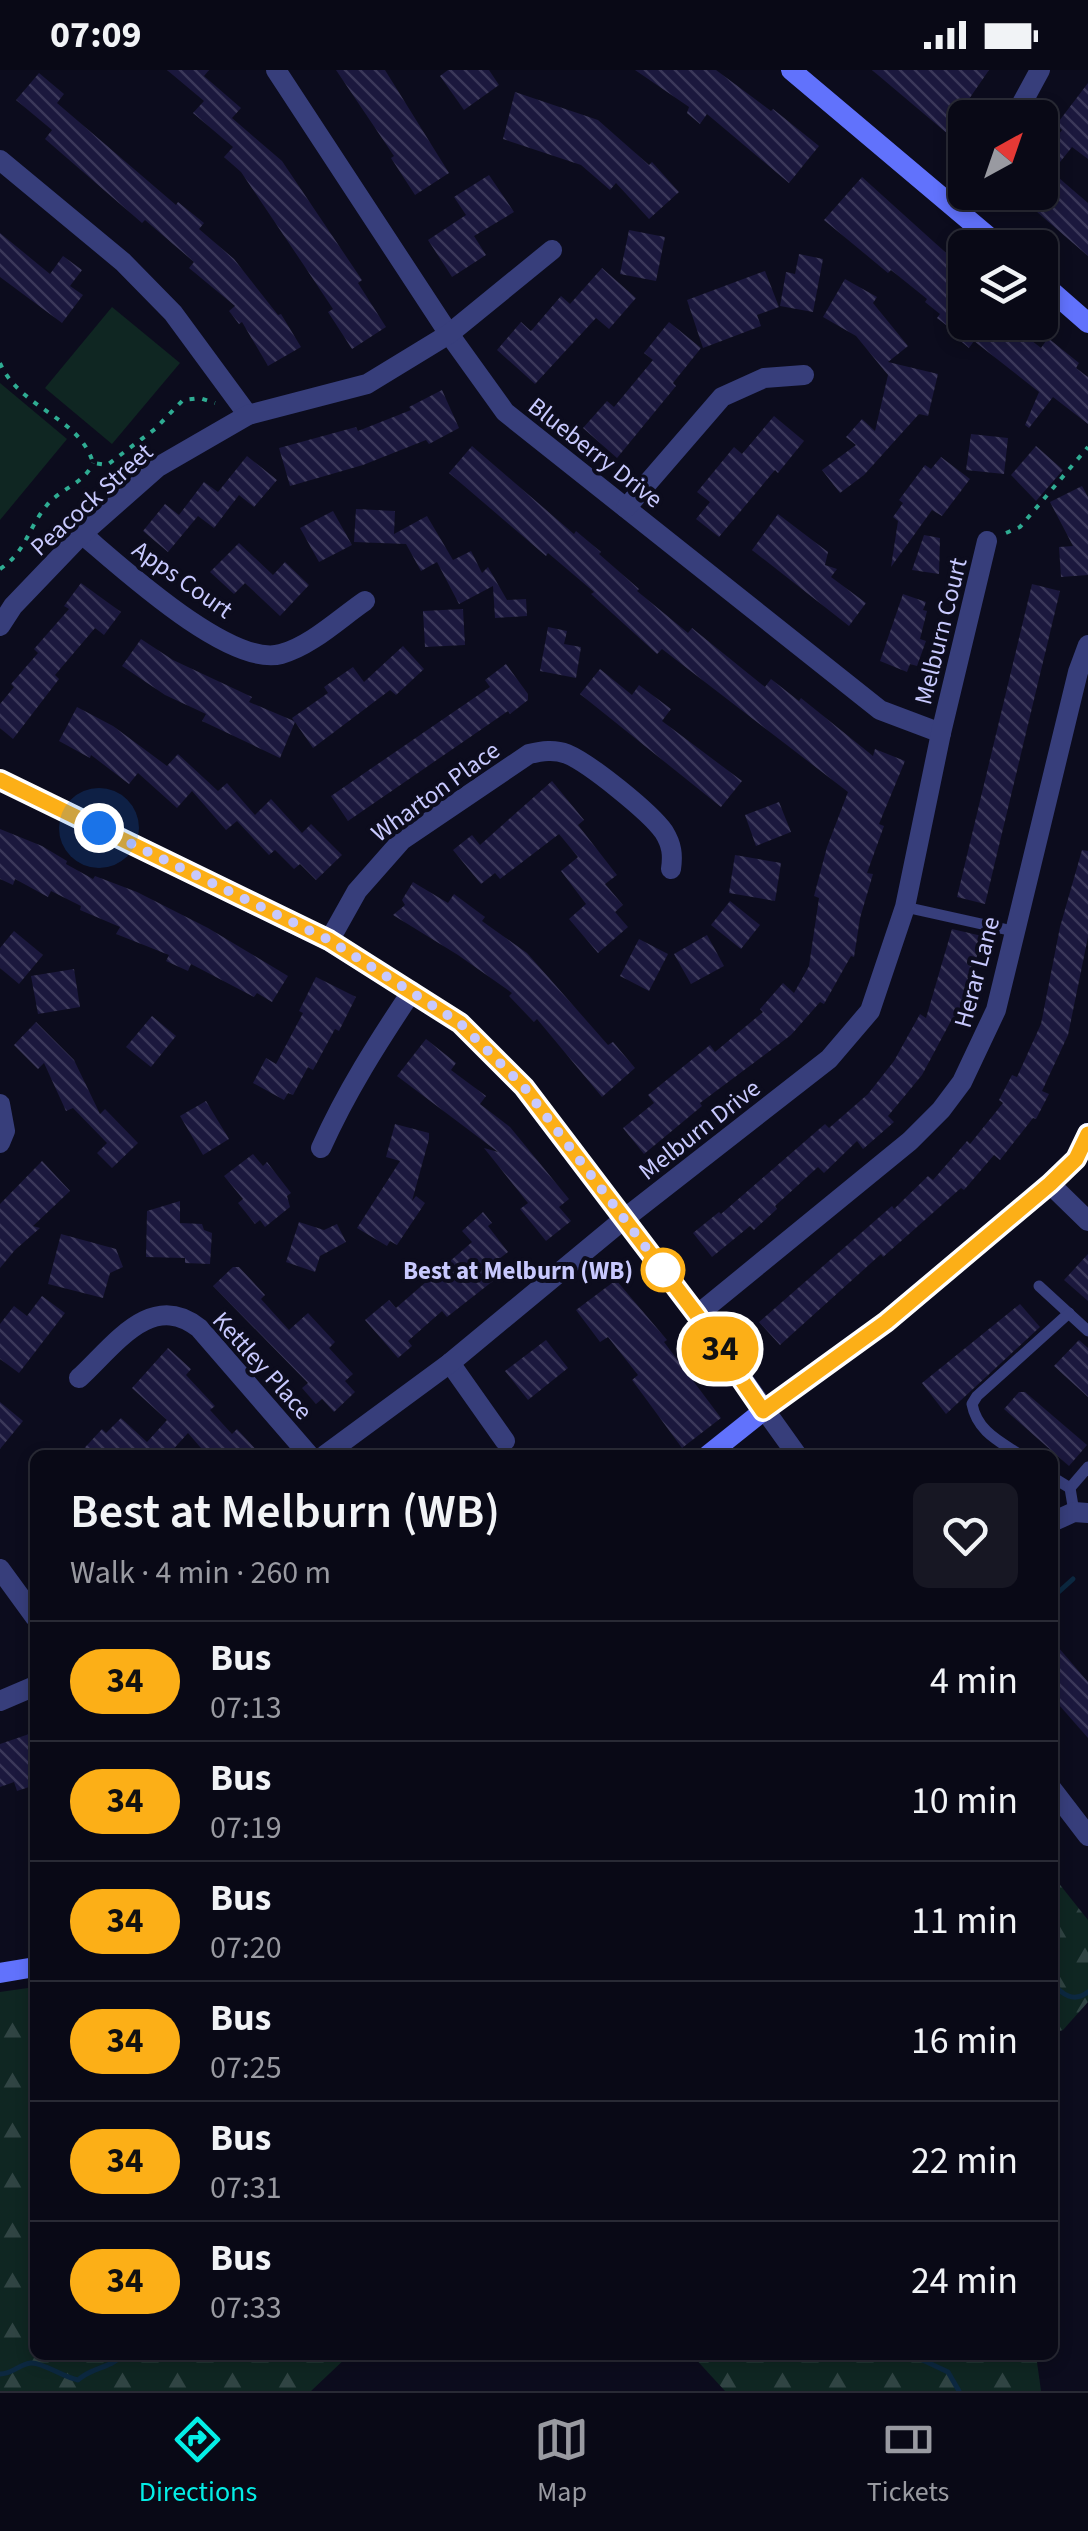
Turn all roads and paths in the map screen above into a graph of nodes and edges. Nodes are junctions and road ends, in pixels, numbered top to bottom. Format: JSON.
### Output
{"nodes":[{"id":1,"x":276,"y":70,"type":"edge"},
{"id":2,"x":791,"y":70,"type":"edge"},
{"id":3,"x":1040,"y":70,"type":"edge"},
{"id":4,"x":1024,"y":100,"type":"edge"},
{"id":5,"x":0,"y":160,"type":"edge"},
{"id":6,"x":948,"y":201,"type":"edge"},
{"id":7,"x":958,"y":210,"type":"edge"},
{"id":8,"x":981,"y":230,"type":"edge"},
{"id":9,"x":552,"y":250,"type":"dead end"},
{"id":10,"x":1058,"y":297,"type":"edge"},
{"id":11,"x":1088,"y":323,"type":"edge"},
{"id":12,"x":449,"y":334,"type":"junction"},
{"id":13,"x":0,"y":364,"type":"edge"},
{"id":14,"x":804,"y":375,"type":"dead end"},
{"id":15,"x":216,"y":404,"type":"dead end"},
{"id":16,"x":248,"y":415,"type":"junction"},
{"id":17,"x":1088,"y":447,"type":"edge"},
{"id":18,"x":93,"y":463,"type":"junction"},
{"id":19,"x":626,"y":508,"type":"junction"},
{"id":20,"x":82,"y":534,"type":"junction"},
{"id":21,"x":988,"y":541,"type":"joint"},
{"id":22,"x":0,"y":569,"type":"edge"},
{"id":23,"x":365,"y":600,"type":"dead end"},
{"id":24,"x":0,"y":626,"type":"edge"},
{"id":25,"x":1088,"y":645,"type":"edge"},
{"id":26,"x":941,"y":733,"type":"junction"},
{"id":27,"x":0,"y":780,"type":"edge"},
{"id":28,"x":670,"y":869,"type":"dead end"},
{"id":29,"x":905,"y":906,"type":"junction"},
{"id":30,"x":1013,"y":931,"type":"junction"},
{"id":31,"x":329,"y":940,"type":"junction"},
{"id":32,"x":412,"y":990,"type":"junction"},
{"id":33,"x":0,"y":1104,"type":"edge"},
{"id":34,"x":1088,"y":1134,"type":"edge"},
{"id":35,"x":0,"y":1143,"type":"edge"},
{"id":36,"x":321,"y":1148,"type":"dead end"},
{"id":37,"x":1050,"y":1184,"type":"junction"},
{"id":38,"x":624,"y":1218,"type":"junction"},
{"id":39,"x":1088,"y":1221,"type":"edge"},
{"id":40,"x":1039,"y":1286,"type":"dead end"},
{"id":41,"x":1069,"y":1313,"type":"junction"},
{"id":42,"x":697,"y":1315,"type":"junction"},
{"id":43,"x":1088,"y":1331,"type":"edge"},
{"id":44,"x":450,"y":1363,"type":"junction"},
{"id":45,"x":79,"y":1378,"type":"dead end"},
{"id":46,"x":763,"y":1411,"type":"junction"},
{"id":47,"x":505,"y":1441,"type":"dead end"},
{"id":48,"x":305,"y":1450,"type":"edge"},
{"id":49,"x":332,"y":1450,"type":"edge"},
{"id":50,"x":714,"y":1450,"type":"edge"},
{"id":51,"x":793,"y":1450,"type":"edge"},
{"id":52,"x":1012,"y":1450,"type":"edge"},
{"id":53,"x":1088,"y":1467,"type":"edge"},
{"id":54,"x":1058,"y":1480,"type":"edge"},
{"id":55,"x":1070,"y":1488,"type":"junction"},
{"id":56,"x":1081,"y":1512,"type":"edge"},
{"id":57,"x":0,"y":1569,"type":"edge"},
{"id":58,"x":30,"y":1610,"type":"edge"},
{"id":59,"x":30,"y":1688,"type":"edge"},
{"id":60,"x":0,"y":1701,"type":"edge"},
{"id":61,"x":1058,"y":1797,"type":"edge"},
{"id":62,"x":1088,"y":1836,"type":"edge"},
{"id":63,"x":30,"y":1968,"type":"edge"},
{"id":64,"x":0,"y":1973,"type":"edge"}],
"edges":[{"from":1,"to":12,"type":"street","name":"Blueberry Drive"},
{"from":2,"to":6,"type":"main road"},
{"from":3,"to":4,"type":"street"},
{"from":5,"to":16,"type":"street"},
{"from":7,"to":8,"type":"main road"},
{"from":9,"to":12,"type":"street","name":"Peacock Street"},
{"from":10,"to":11,"type":"main road"},
{"from":12,"to":16,"type":"street","name":"Peacock Street"},
{"from":12,"to":19,"type":"street","name":"Blueberry Drive"},
{"from":13,"to":18,"type":"path"},
{"from":14,"to":19,"type":"street"},
{"from":15,"to":18,"type":"path"},
{"from":16,"to":20,"type":"street","name":"Peacock Street"},
{"from":17,"to":21,"type":"path"},
{"from":18,"to":22,"type":"path"},
{"from":19,"to":26,"type":"street","name":"Blueberry Drive"},
{"from":20,"to":23,"type":"street","name":"Apps Court"},
{"from":20,"to":24,"type":"street","name":"Peacock Street"},
{"from":21,"to":26,"type":"street","name":"Melburn Court"},
{"from":25,"to":30,"type":"street","name":"Herar Lane"},
{"from":26,"to":29,"type":"street","name":"Melburn Drive"},
{"from":27,"to":31,"type":"street"},
{"from":28,"to":31,"type":"street","name":"Wharton Place"},
{"from":29,"to":30,"type":"lane"},
{"from":29,"to":38,"type":"street","name":"Melburn Drive"},
{"from":30,"to":42,"type":"street","name":"Herar Lane"},
{"from":31,"to":32,"type":"street"},
{"from":32,"to":36,"type":"street"},
{"from":32,"to":38,"type":"street"},
{"from":33,"to":35,"type":"street"},
{"from":34,"to":37,"type":"main road"},
{"from":37,"to":39,"type":"street"},
{"from":37,"to":46,"type":"main road"},
{"from":38,"to":42,"type":"street"},
{"from":38,"to":44,"type":"street","name":"Melburn Drive"},
{"from":40,"to":41,"type":"lane"},
{"from":41,"to":43,"type":"lane"},
{"from":41,"to":52,"type":"lane"},
{"from":42,"to":46,"type":"street"},
{"from":44,"to":47,"type":"street"},
{"from":44,"to":49,"type":"street","name":"Melburn Drive"},
{"from":45,"to":48,"type":"street","name":"Kettley Place"},
{"from":46,"to":50,"type":"main road"},
{"from":46,"to":51,"type":"street"},
{"from":53,"to":55,"type":"lane"},
{"from":54,"to":55,"type":"lane"},
{"from":55,"to":56,"type":"lane"},
{"from":57,"to":58,"type":"street"},
{"from":59,"to":60,"type":"street"},
{"from":61,"to":62,"type":"street"},
{"from":63,"to":64,"type":"main road"}]}
